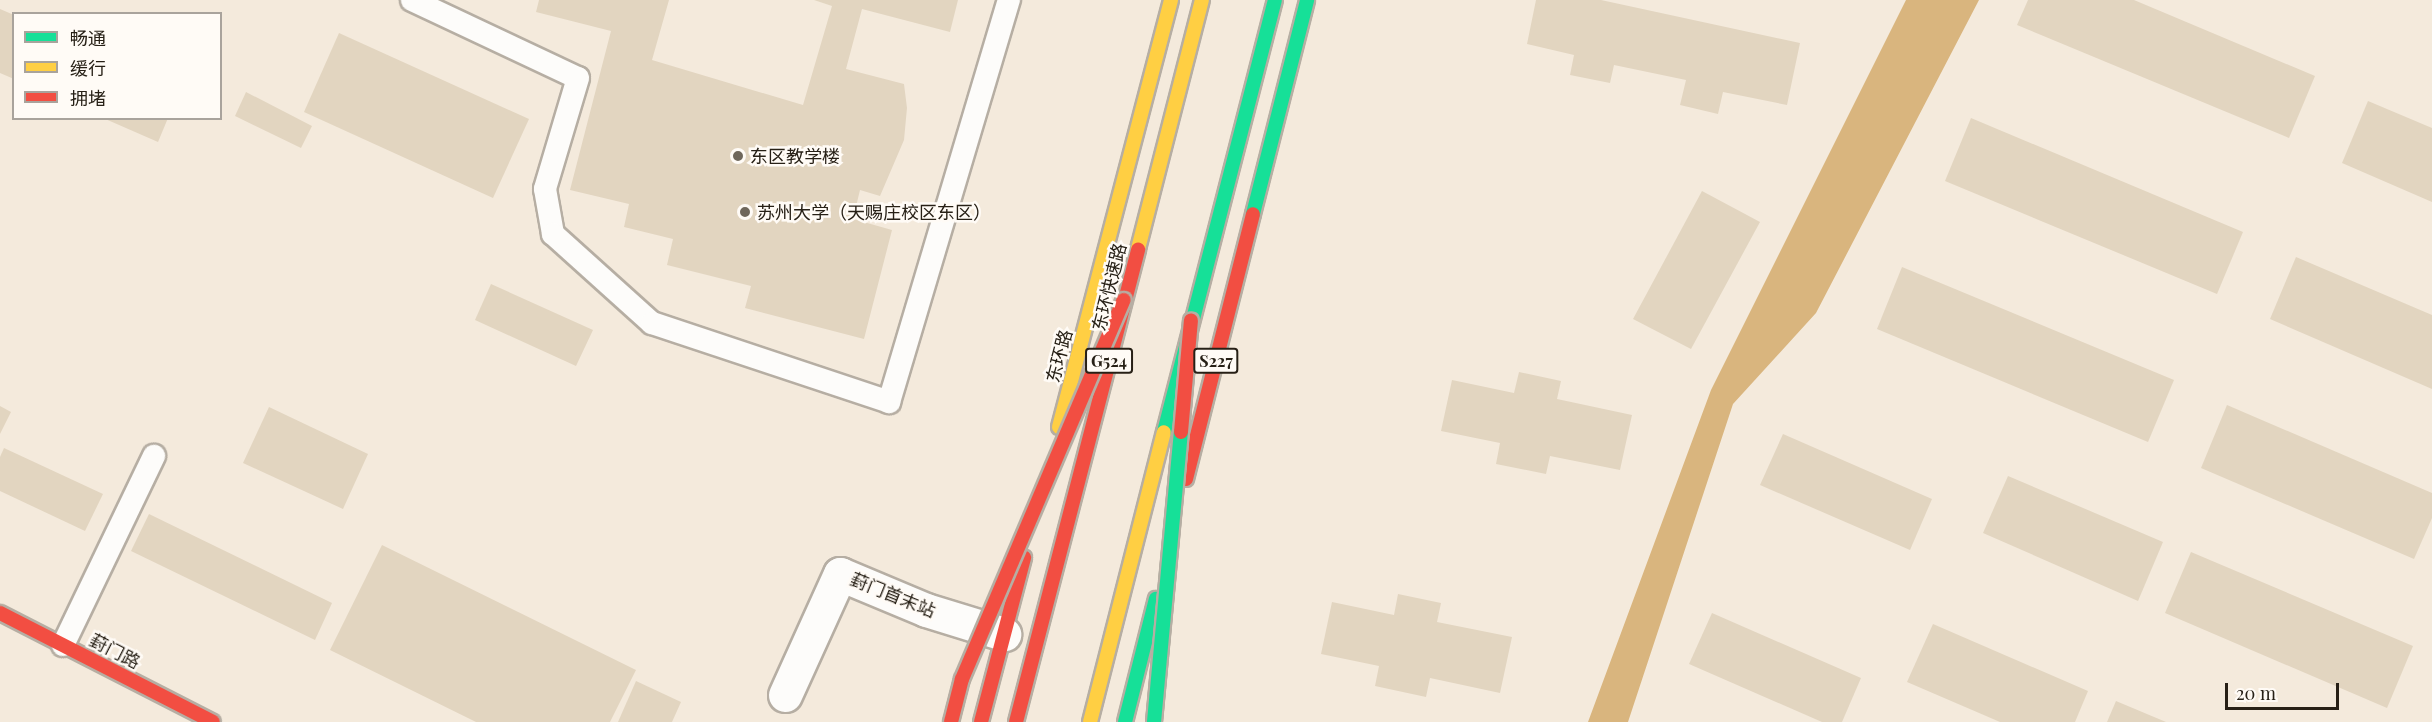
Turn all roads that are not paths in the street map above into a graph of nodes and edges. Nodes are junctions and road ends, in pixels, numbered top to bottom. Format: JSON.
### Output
{"nodes":[{"id":1,"x":412,"y":0,"type":"edge"},
{"id":2,"x":1009,"y":0,"type":"edge"},
{"id":3,"x":1172,"y":0,"type":"edge"},
{"id":4,"x":1202,"y":0,"type":"edge"},
{"id":5,"x":1275,"y":0,"type":"edge"},
{"id":6,"x":1307,"y":0,"type":"edge"},
{"id":7,"x":1124,"y":300,"type":"junction"},
{"id":8,"x":1191,"y":320,"type":"junction"},
{"id":9,"x":154,"y":456,"type":"dead end"},
{"id":10,"x":0,"y":613,"type":"edge"},
{"id":11,"x":1004,"y":634,"type":"junction"},
{"id":12,"x":63,"y":645,"type":"junction"},
{"id":13,"x":785,"y":695,"type":"dead end"},
{"id":14,"x":213,"y":722,"type":"edge"},
{"id":15,"x":951,"y":722,"type":"edge"},
{"id":16,"x":981,"y":722,"type":"edge"},
{"id":17,"x":1016,"y":722,"type":"edge"},
{"id":18,"x":1090,"y":722,"type":"edge"},
{"id":19,"x":1125,"y":722,"type":"edge"},
{"id":20,"x":1154,"y":722,"type":"edge"}],
"edges":[{"from":1,"to":2,"type":"lane"},
{"from":3,"to":11,"type":"main road","name":"东环路"},
{"from":4,"to":7,"type":"main road","name":"东环快速路","number":"G524"},
{"from":5,"to":8,"type":"main road"},
{"from":6,"to":19,"type":"main road","number":"S227"},
{"from":7,"to":15,"type":"main road","bridge":true},
{"from":7,"to":17,"type":"main road","name":"东环快速路","number":"G524","bridge":true},
{"from":8,"to":18,"type":"main road","bridge":true},
{"from":8,"to":20,"type":"main road","bridge":true},
{"from":9,"to":12,"type":"lane"},
{"from":10,"to":12,"type":"main road","name":"葑门路"},
{"from":11,"to":13,"type":"street","name":"葑门首末站"},
{"from":11,"to":16,"type":"main road","name":"东环路"},
{"from":12,"to":14,"type":"main road","name":"葑门路"}]}
